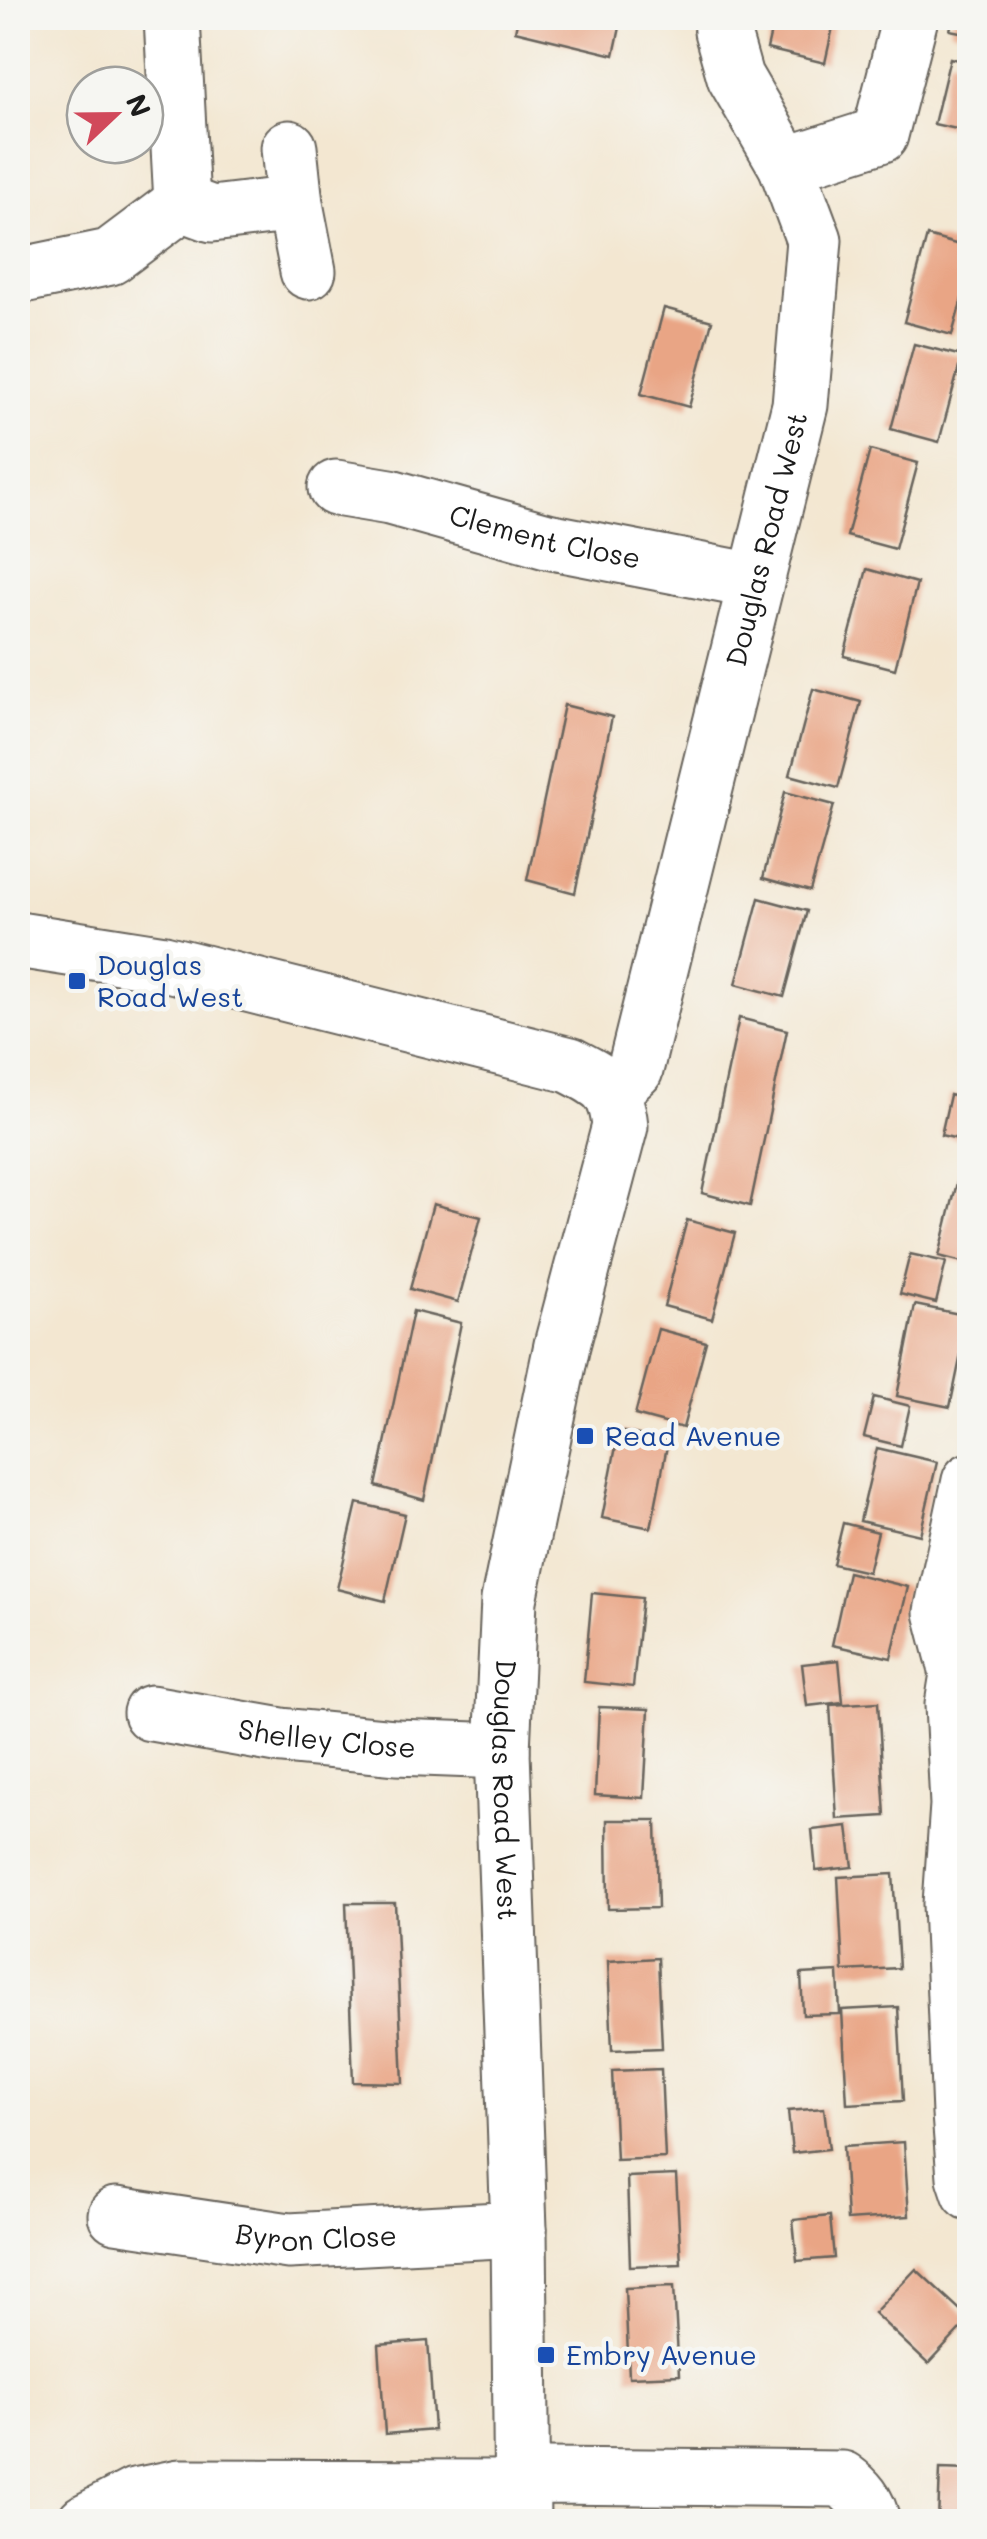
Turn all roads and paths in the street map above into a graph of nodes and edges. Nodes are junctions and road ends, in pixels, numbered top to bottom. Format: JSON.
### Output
{"nodes":[{"id":1,"x":172,"y":18,"type":"edge"},
{"id":2,"x":721,"y":18,"type":"edge"},
{"id":3,"x":910,"y":18,"type":"edge"},
{"id":4,"x":289,"y":148,"type":"dead end"},
{"id":5,"x":786,"y":165,"type":"junction"},
{"id":6,"x":182,"y":202,"type":"junction"},
{"id":7,"x":294,"y":204,"type":"junction"},
{"id":8,"x":308,"y":271,"type":"dead end"},
{"id":9,"x":18,"y":276,"type":"edge"},
{"id":10,"x":336,"y":488,"type":"dead end"},
{"id":11,"x":754,"y":581,"type":"junction"},
{"id":12,"x":18,"y":940,"type":"edge"},
{"id":13,"x":612,"y":1092,"type":"junction"},
{"id":14,"x":970,"y":1481,"type":"edge"},
{"id":15,"x":964,"y":1667,"type":"edge"},
{"id":16,"x":151,"y":1713,"type":"dead end"},
{"id":17,"x":502,"y":1751,"type":"junction"},
{"id":18,"x":963,"y":1856,"type":"edge"},
{"id":19,"x":970,"y":2192,"type":"edge"},
{"id":20,"x":116,"y":2215,"type":"dead end"},
{"id":21,"x":519,"y":2229,"type":"junction"},
{"id":22,"x":522,"y":2503,"type":"edge"},
{"id":23,"x":180,"y":2504,"type":"edge"},
{"id":24,"x":85,"y":2522,"type":"edge"},
{"id":25,"x":872,"y":2522,"type":"edge"}],
"edges":[{"from":1,"to":6,"type":"street"},
{"from":2,"to":5,"type":"street"},
{"from":3,"to":5,"type":"street"},
{"from":4,"to":7,"type":"street"},
{"from":5,"to":11,"type":"street","name":"Douglas Road West"},
{"from":6,"to":7,"type":"street"},
{"from":6,"to":9,"type":"street"},
{"from":7,"to":8,"type":"street"},
{"from":10,"to":11,"type":"street","name":"Clement Close"},
{"from":11,"to":13,"type":"street","name":"Douglas Road West"},
{"from":12,"to":13,"type":"street"},
{"from":13,"to":17,"type":"street","name":"Douglas Road West"},
{"from":14,"to":15,"type":"street"},
{"from":15,"to":18,"type":"street"},
{"from":16,"to":17,"type":"street","name":"Shelley Close"},
{"from":17,"to":21,"type":"street","name":"Douglas Road West"},
{"from":18,"to":19,"type":"street"},
{"from":20,"to":21,"type":"street","name":"Byron Close"},
{"from":21,"to":22,"type":"street","name":"Douglas Road West"},
{"from":22,"to":23,"type":"street"},
{"from":22,"to":25,"type":"street"},
{"from":23,"to":24,"type":"street"}]}
